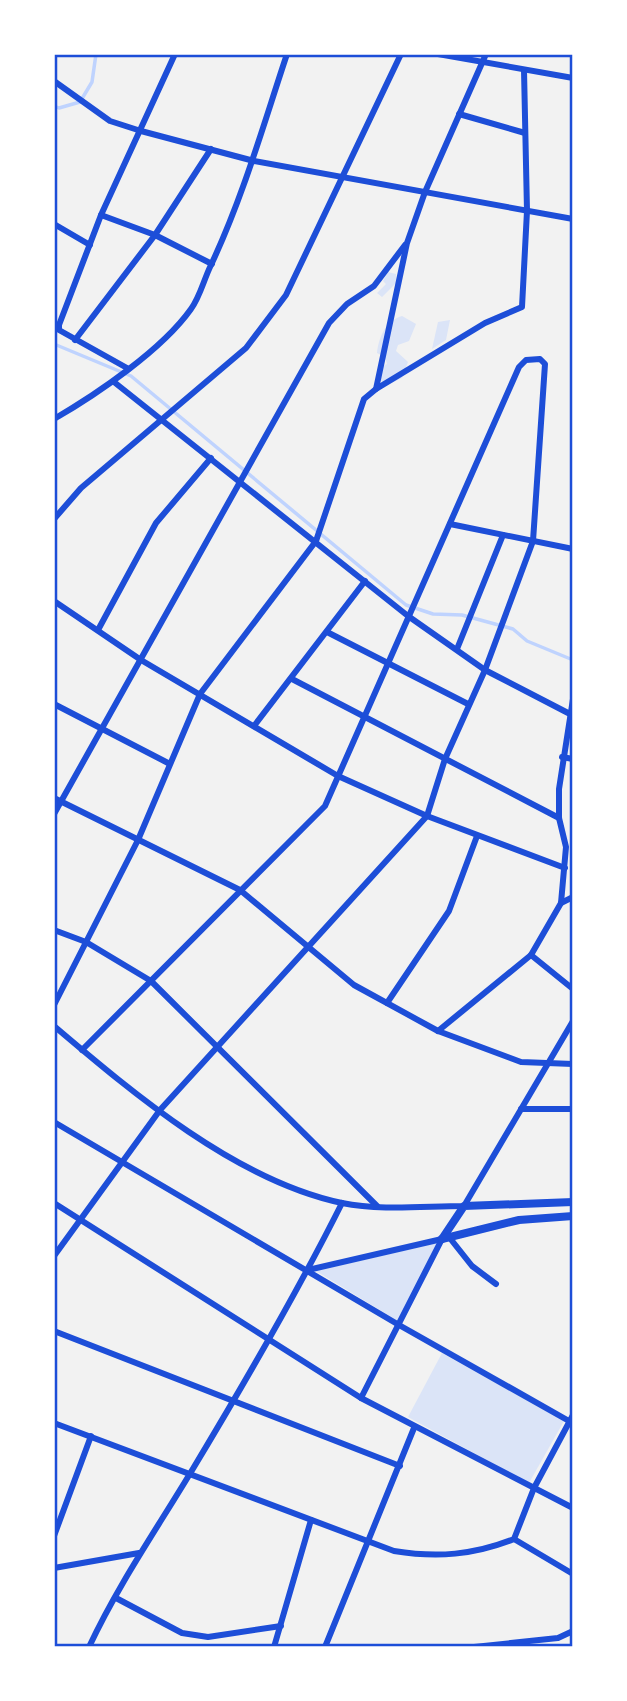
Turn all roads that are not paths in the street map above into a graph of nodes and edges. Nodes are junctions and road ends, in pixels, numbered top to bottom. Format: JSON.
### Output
{"nodes":[{"id":1,"x":176,"y":54,"type":"edge"},
{"id":2,"x":287,"y":54,"type":"edge"},
{"id":3,"x":401,"y":54,"type":"edge"},
{"id":4,"x":438,"y":54,"type":"edge"},
{"id":5,"x":486,"y":54,"type":"edge"},
{"id":6,"x":483,"y":62,"type":"junction"},
{"id":7,"x":524,"y":70,"type":"junction"},
{"id":8,"x":573,"y":78,"type":"edge"},
{"id":9,"x":54,"y":81,"type":"edge"},
{"id":10,"x":459,"y":114,"type":"junction"},
{"id":11,"x":141,"y":131,"type":"junction"},
{"id":12,"x":526,"y":133,"type":"junction"},
{"id":13,"x":211,"y":149,"type":"junction"},
{"id":14,"x":254,"y":161,"type":"junction"},
{"id":15,"x":344,"y":178,"type":"junction"},
{"id":16,"x":425,"y":192,"type":"junction"},
{"id":17,"x":527,"y":211,"type":"junction"},
{"id":18,"x":101,"y":215,"type":"junction"},
{"id":19,"x":573,"y":219,"type":"edge"},
{"id":20,"x":54,"y":224,"type":"edge"},
{"id":21,"x":155,"y":235,"type":"junction"},
{"id":22,"x":407,"y":243,"type":"junction"},
{"id":23,"x":90,"y":245,"type":"junction"},
{"id":24,"x":212,"y":264,"type":"junction"},
{"id":25,"x":75,"y":340,"type":"junction"},
{"id":26,"x":124,"y":371,"type":"junction"},
{"id":27,"x":114,"y":382,"type":"junction"},
{"id":28,"x":376,"y":389,"type":"junction"},
{"id":29,"x":56,"y":417,"type":"edge"},
{"id":30,"x":161,"y":417,"type":"junction"},
{"id":31,"x":211,"y":457,"type":"junction"},
{"id":32,"x":242,"y":478,"type":"junction"},
{"id":33,"x":54,"y":520,"type":"edge"},
{"id":34,"x":450,"y":524,"type":"junction"},
{"id":35,"x":503,"y":535,"type":"junction"},
{"id":36,"x":317,"y":539,"type":"junction"},
{"id":37,"x":533,"y":541,"type":"junction"},
{"id":38,"x":573,"y":549,"type":"edge"},
{"id":39,"x":365,"y":581,"type":"junction"},
{"id":40,"x":54,"y":601,"type":"edge"},
{"id":41,"x":409,"y":614,"type":"junction"},
{"id":42,"x":97,"y":630,"type":"junction"},
{"id":43,"x":327,"y":632,"type":"junction"},
{"id":44,"x":457,"y":649,"type":"junction"},
{"id":45,"x":141,"y":660,"type":"junction"},
{"id":46,"x":388,"y":663,"type":"junction"},
{"id":47,"x":485,"y":670,"type":"junction"},
{"id":48,"x":292,"y":679,"type":"junction"},
{"id":49,"x":200,"y":694,"type":"junction"},
{"id":50,"x":573,"y":699,"type":"edge"},
{"id":51,"x":54,"y":704,"type":"edge"},
{"id":52,"x":468,"y":704,"type":"junction"},
{"id":53,"x":570,"y":714,"type":"junction"},
{"id":54,"x":365,"y":717,"type":"junction"},
{"id":55,"x":254,"y":726,"type":"junction"},
{"id":56,"x":99,"y":729,"type":"junction"},
{"id":57,"x":562,"y":757,"type":"junction"},
{"id":58,"x":445,"y":759,"type":"junction"},
{"id":59,"x":573,"y":759,"type":"edge"},
{"id":60,"x":168,"y":763,"type":"junction"},
{"id":61,"x":338,"y":776,"type":"junction"},
{"id":62,"x":54,"y":798,"type":"edge"},
{"id":63,"x":62,"y":801,"type":"junction"},
{"id":64,"x":54,"y":814,"type":"edge"},
{"id":65,"x":426,"y":816,"type":"junction"},
{"id":66,"x":559,"y":818,"type":"junction"},
{"id":67,"x":477,"y":836,"type":"junction"},
{"id":68,"x":138,"y":840,"type":"junction"},
{"id":69,"x":566,"y":847,"type":"junction"},
{"id":70,"x":573,"y":855,"type":"edge"},
{"id":71,"x":565,"y":868,"type":"junction"},
{"id":72,"x":240,"y":890,"type":"junction"},
{"id":73,"x":573,"y":897,"type":"edge"},
{"id":74,"x":561,"y":903,"type":"junction"},
{"id":75,"x":54,"y":929,"type":"edge"},
{"id":76,"x":86,"y":942,"type":"junction"},
{"id":77,"x":307,"y":948,"type":"junction"},
{"id":78,"x":531,"y":955,"type":"junction"},
{"id":79,"x":151,"y":981,"type":"junction"},
{"id":80,"x":573,"y":989,"type":"edge"},
{"id":81,"x":387,"y":1003,"type":"junction"},
{"id":82,"x":54,"y":1005,"type":"edge"},
{"id":83,"x":573,"y":1021,"type":"edge"},
{"id":84,"x":54,"y":1026,"type":"edge"},
{"id":85,"x":438,"y":1031,"type":"junction"},
{"id":86,"x":216,"y":1046,"type":"junction"},
{"id":87,"x":82,"y":1050,"type":"junction"},
{"id":88,"x":547,"y":1064,"type":"junction"},
{"id":89,"x":573,"y":1064,"type":"edge"},
{"id":90,"x":521,"y":1109,"type":"junction"},
{"id":91,"x":573,"y":1109,"type":"edge"},
{"id":92,"x":160,"y":1110,"type":"junction"},
{"id":93,"x":54,"y":1122,"type":"edge"},
{"id":94,"x":120,"y":1162,"type":"junction"},
{"id":95,"x":573,"y":1202,"type":"edge"},
{"id":96,"x":54,"y":1203,"type":"edge"},
{"id":97,"x":342,"y":1203,"type":"junction"},
{"id":98,"x":377,"y":1206,"type":"junction"},
{"id":99,"x":464,"y":1206,"type":"junction"},
{"id":100,"x":573,"y":1216,"type":"edge"},
{"id":101,"x":80,"y":1220,"type":"junction"},
{"id":102,"x":446,"y":1238,"type":"junction"},
{"id":103,"x":54,"y":1255,"type":"edge"},
{"id":104,"x":308,"y":1270,"type":"junction"},
{"id":105,"x":496,"y":1284,"type":"dead end"},
{"id":106,"x":400,"y":1325,"type":"junction"},
{"id":107,"x":54,"y":1331,"type":"edge"},
{"id":108,"x":270,"y":1337,"type":"junction"},
{"id":109,"x":361,"y":1398,"type":"junction"},
{"id":110,"x":234,"y":1399,"type":"junction"},
{"id":111,"x":571,"y":1418,"type":"edge"},
{"id":112,"x":54,"y":1423,"type":"edge"},
{"id":113,"x":415,"y":1428,"type":"junction"},
{"id":114,"x":91,"y":1436,"type":"junction"},
{"id":115,"x":400,"y":1466,"type":"junction"},
{"id":116,"x":190,"y":1473,"type":"junction"},
{"id":117,"x":534,"y":1488,"type":"junction"},
{"id":118,"x":573,"y":1508,"type":"edge"},
{"id":119,"x":311,"y":1520,"type":"junction"},
{"id":120,"x":54,"y":1536,"type":"edge"},
{"id":121,"x":514,"y":1539,"type":"junction"},
{"id":122,"x":369,"y":1543,"type":"junction"},
{"id":123,"x":139,"y":1553,"type":"junction"},
{"id":124,"x":54,"y":1568,"type":"edge"},
{"id":125,"x":573,"y":1574,"type":"edge"},
{"id":126,"x":116,"y":1598,"type":"junction"},
{"id":127,"x":281,"y":1626,"type":"junction"},
{"id":128,"x":573,"y":1631,"type":"edge"},
{"id":129,"x":89,"y":1647,"type":"edge"},
{"id":130,"x":274,"y":1647,"type":"edge"},
{"id":131,"x":325,"y":1647,"type":"edge"},
{"id":132,"x":474,"y":1647,"type":"edge"}],
"edges":[{"from":1,"to":11,"type":"street"},
{"from":2,"to":14,"type":"street"},
{"from":3,"to":15,"type":"street"},
{"from":4,"to":6,"type":"street"},
{"from":5,"to":6,"type":"street"},
{"from":6,"to":7,"type":"street"},
{"from":6,"to":10,"type":"street"},
{"from":7,"to":8,"type":"street"},
{"from":7,"to":12,"type":"street"},
{"from":9,"to":11,"type":"street"},
{"from":10,"to":12,"type":"street"},
{"from":10,"to":16,"type":"street"},
{"from":11,"to":13,"type":"street"},
{"from":11,"to":18,"type":"street"},
{"from":12,"to":17,"type":"street"},
{"from":13,"to":14,"type":"street"},
{"from":13,"to":21,"type":"street"},
{"from":14,"to":15,"type":"street"},
{"from":14,"to":24,"type":"street"},
{"from":15,"to":16,"type":"street"},
{"from":15,"to":30,"type":"street"},
{"from":16,"to":17,"type":"street"},
{"from":16,"to":22,"type":"street"},
{"from":17,"to":19,"type":"street"},
{"from":17,"to":28,"type":"street"},
{"from":18,"to":21,"type":"street"},
{"from":18,"to":23,"type":"street"},
{"from":20,"to":23,"type":"street"},
{"from":21,"to":24,"type":"street"},
{"from":21,"to":25,"type":"street"},
{"from":22,"to":28,"type":"street"},
{"from":22,"to":32,"type":"street"},
{"from":23,"to":25,"type":"street"},
{"from":24,"to":26,"type":"street"},
{"from":25,"to":26,"type":"street"},
{"from":26,"to":27,"type":"street"},
{"from":27,"to":29,"type":"street"},
{"from":27,"to":30,"type":"street"},
{"from":28,"to":36,"type":"street"},
{"from":30,"to":31,"type":"street"},
{"from":30,"to":33,"type":"street"},
{"from":31,"to":32,"type":"street"},
{"from":31,"to":42,"type":"street"},
{"from":32,"to":36,"type":"street"},
{"from":32,"to":45,"type":"street"},
{"from":34,"to":35,"type":"street"},
{"from":34,"to":37,"type":"street"},
{"from":34,"to":41,"type":"street"},
{"from":35,"to":37,"type":"street"},
{"from":35,"to":44,"type":"street"},
{"from":36,"to":39,"type":"street"},
{"from":36,"to":49,"type":"street"},
{"from":37,"to":38,"type":"street"},
{"from":37,"to":47,"type":"street"},
{"from":39,"to":41,"type":"street"},
{"from":39,"to":43,"type":"street"},
{"from":40,"to":42,"type":"street"},
{"from":41,"to":44,"type":"street"},
{"from":41,"to":46,"type":"street"},
{"from":42,"to":45,"type":"street"},
{"from":43,"to":46,"type":"street"},
{"from":43,"to":48,"type":"street"},
{"from":44,"to":47,"type":"street"},
{"from":45,"to":49,"type":"street"},
{"from":45,"to":56,"type":"street"},
{"from":46,"to":52,"type":"street"},
{"from":46,"to":54,"type":"street"},
{"from":47,"to":52,"type":"street"},
{"from":47,"to":53,"type":"street"},
{"from":48,"to":54,"type":"street"},
{"from":48,"to":55,"type":"street"},
{"from":49,"to":55,"type":"street"},
{"from":49,"to":60,"type":"street"},
{"from":50,"to":53,"type":"street"},
{"from":51,"to":56,"type":"street"},
{"from":52,"to":58,"type":"street"},
{"from":53,"to":57,"type":"street"},
{"from":54,"to":58,"type":"street"},
{"from":54,"to":61,"type":"street"},
{"from":55,"to":61,"type":"street"},
{"from":56,"to":60,"type":"street"},
{"from":56,"to":63,"type":"street"},
{"from":57,"to":59,"type":"street"},
{"from":57,"to":66,"type":"street"},
{"from":58,"to":65,"type":"street"},
{"from":58,"to":66,"type":"street"},
{"from":60,"to":68,"type":"street"},
{"from":61,"to":65,"type":"street"},
{"from":61,"to":72,"type":"street"},
{"from":62,"to":63,"type":"street"},
{"from":63,"to":64,"type":"street"},
{"from":63,"to":68,"type":"street"},
{"from":65,"to":67,"type":"street"},
{"from":65,"to":77,"type":"street"},
{"from":66,"to":69,"type":"street"},
{"from":67,"to":71,"type":"street"},
{"from":67,"to":81,"type":"street"},
{"from":68,"to":72,"type":"street"},
{"from":68,"to":76,"type":"street"},
{"from":69,"to":70,"type":"street"},
{"from":69,"to":71,"type":"street"},
{"from":71,"to":74,"type":"street"},
{"from":72,"to":77,"type":"street"},
{"from":72,"to":79,"type":"street"},
{"from":73,"to":74,"type":"street"},
{"from":74,"to":78,"type":"street"},
{"from":75,"to":76,"type":"street"},
{"from":76,"to":79,"type":"street"},
{"from":76,"to":82,"type":"street"},
{"from":77,"to":81,"type":"street"},
{"from":77,"to":86,"type":"street"},
{"from":78,"to":80,"type":"street"},
{"from":78,"to":85,"type":"street"},
{"from":79,"to":86,"type":"street"},
{"from":79,"to":87,"type":"street"},
{"from":81,"to":85,"type":"street"},
{"from":83,"to":88,"type":"street"},
{"from":84,"to":87,"type":"street"},
{"from":85,"to":88,"type":"street"},
{"from":86,"to":92,"type":"street"},
{"from":86,"to":98,"type":"street"},
{"from":87,"to":92,"type":"street"},
{"from":88,"to":89,"type":"street"},
{"from":88,"to":90,"type":"street"},
{"from":90,"to":91,"type":"street"},
{"from":90,"to":99,"type":"street"},
{"from":92,"to":94,"type":"street"},
{"from":92,"to":97,"type":"street"},
{"from":93,"to":94,"type":"street"},
{"from":94,"to":101,"type":"street"},
{"from":94,"to":104,"type":"street"},
{"from":95,"to":99,"type":"street"},
{"from":96,"to":101,"type":"street"},
{"from":97,"to":98,"type":"street"},
{"from":97,"to":104,"type":"street"},
{"from":98,"to":99,"type":"street"},
{"from":99,"to":102,"type":"street"},
{"from":100,"to":102,"type":"street"},
{"from":101,"to":103,"type":"street"},
{"from":101,"to":108,"type":"street"},
{"from":102,"to":104,"type":"street"},
{"from":102,"to":105,"type":"street"},
{"from":102,"to":106,"type":"street"},
{"from":104,"to":106,"type":"street"},
{"from":104,"to":108,"type":"street"},
{"from":106,"to":109,"type":"street"},
{"from":106,"to":111,"type":"street"},
{"from":107,"to":110,"type":"street"},
{"from":108,"to":109,"type":"street"},
{"from":108,"to":110,"type":"street"},
{"from":109,"to":113,"type":"street"},
{"from":110,"to":115,"type":"street"},
{"from":110,"to":116,"type":"street"},
{"from":111,"to":117,"type":"street"},
{"from":112,"to":114,"type":"street"},
{"from":113,"to":115,"type":"street"},
{"from":113,"to":117,"type":"street"},
{"from":114,"to":116,"type":"street"},
{"from":114,"to":120,"type":"street"},
{"from":115,"to":122,"type":"street"},
{"from":116,"to":119,"type":"street"},
{"from":116,"to":123,"type":"street"},
{"from":117,"to":118,"type":"street"},
{"from":117,"to":121,"type":"street"},
{"from":119,"to":122,"type":"street"},
{"from":119,"to":127,"type":"street"},
{"from":121,"to":122,"type":"street"},
{"from":121,"to":125,"type":"street"},
{"from":122,"to":131,"type":"street"},
{"from":123,"to":124,"type":"street"},
{"from":123,"to":126,"type":"street"},
{"from":126,"to":127,"type":"street"},
{"from":126,"to":129,"type":"street"},
{"from":127,"to":130,"type":"street"},
{"from":128,"to":132,"type":"street"}]}
